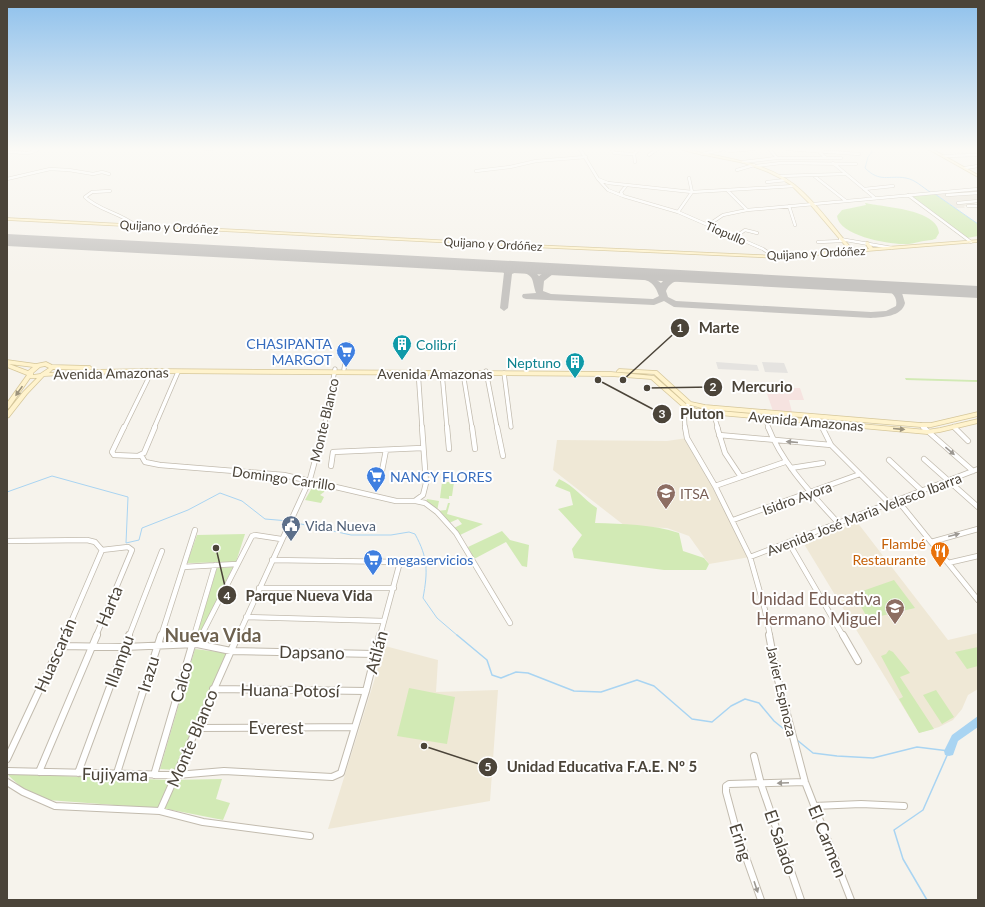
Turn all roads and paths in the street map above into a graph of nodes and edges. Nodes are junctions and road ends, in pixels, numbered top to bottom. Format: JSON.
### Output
{"nodes":[{"id":1,"x":104,"y":191,"type":"edge"},
{"id":2,"x":611,"y":191,"type":"edge"},
{"id":3,"x":621,"y":191,"type":"edge"},
{"id":4,"x":685,"y":191,"type":"edge"},
{"id":5,"x":716,"y":191,"type":"edge"},
{"id":6,"x":728,"y":191,"type":"edge"},
{"id":7,"x":799,"y":191,"type":"edge"},
{"id":8,"x":834,"y":191,"type":"edge"},
{"id":9,"x":867,"y":191,"type":"edge"},
{"id":10,"x":955,"y":191,"type":"edge"},
{"id":11,"x":692,"y":192,"type":"junction"},
{"id":12,"x":978,"y":193,"type":"edge"},
{"id":13,"x":947,"y":195,"type":"dead end"},
{"id":14,"x":623,"y":196,"type":"junction"},
{"id":15,"x":908,"y":196,"type":"junction"},
{"id":16,"x":876,"y":198,"type":"junction"},
{"id":17,"x":846,"y":201,"type":"junction"},
{"id":18,"x":978,"y":202,"type":"edge"},
{"id":19,"x":958,"y":203,"type":"dead end"},
{"id":20,"x":812,"y":204,"type":"junction"},
{"id":21,"x":789,"y":206,"type":"junction"},
{"id":22,"x":968,"y":206,"type":"dead end"},
{"id":23,"x":978,"y":206,"type":"edge"},
{"id":24,"x":747,"y":210,"type":"junction"},
{"id":25,"x":678,"y":212,"type":"junction"},
{"id":26,"x":7,"y":219,"type":"edge"},
{"id":27,"x":135,"y":225,"type":"junction"},
{"id":28,"x":708,"y":225,"type":"junction"},
{"id":29,"x":795,"y":225,"type":"dead end"},
{"id":30,"x":757,"y":233,"type":"dead end"},
{"id":31,"x":735,"y":237,"type":"junction"},
{"id":32,"x":841,"y":240,"type":"junction"},
{"id":33,"x":978,"y":241,"type":"edge"},
{"id":34,"x":818,"y":242,"type":"dead end"},
{"id":35,"x":971,"y":242,"type":"junction"},
{"id":36,"x":867,"y":243,"type":"junction"},
{"id":37,"x":894,"y":248,"type":"junction"},
{"id":38,"x":872,"y":250,"type":"junction"},
{"id":39,"x":853,"y":252,"type":"junction"},
{"id":40,"x":773,"y":256,"type":"junction"},
{"id":41,"x":349,"y":344,"type":"dead end"},
{"id":42,"x":7,"y":364,"type":"edge"},
{"id":43,"x":38,"y":366,"type":"junction"},
{"id":44,"x":51,"y":367,"type":"junction"},
{"id":45,"x":344,"y":369,"type":"junction"},
{"id":46,"x":335,"y":370,"type":"junction"},
{"id":47,"x":152,"y":371,"type":"junction"},
{"id":48,"x":418,"y":371,"type":"junction"},
{"id":49,"x":178,"y":372,"type":"junction"},
{"id":50,"x":486,"y":372,"type":"junction"},
{"id":51,"x":562,"y":372,"type":"junction"},
{"id":52,"x":442,"y":373,"type":"junction"},
{"id":53,"x":463,"y":373,"type":"junction"},
{"id":54,"x":504,"y":373,"type":"junction"},
{"id":55,"x":30,"y":375,"type":"junction"},
{"id":56,"x":43,"y":376,"type":"junction"},
{"id":57,"x":687,"y":405,"type":"junction"},
{"id":58,"x":7,"y":407,"type":"edge"},
{"id":59,"x":712,"y":413,"type":"junction"},
{"id":60,"x":978,"y":414,"type":"edge"},
{"id":61,"x":765,"y":415,"type":"junction"},
{"id":62,"x":7,"y":416,"type":"edge"},
{"id":63,"x":818,"y":420,"type":"junction"},
{"id":64,"x":977,"y":422,"type":"edge"},
{"id":65,"x":921,"y":425,"type":"junction"},
{"id":66,"x":511,"y":427,"type":"dead end"},
{"id":67,"x":954,"y":427,"type":"junction"},
{"id":68,"x":927,"y":432,"type":"junction"},
{"id":69,"x":719,"y":435,"type":"junction"},
{"id":70,"x":773,"y":440,"type":"junction"},
{"id":71,"x":968,"y":441,"type":"dead end"},
{"id":72,"x":831,"y":445,"type":"junction"},
{"id":73,"x":422,"y":448,"type":"junction"},
{"id":74,"x":449,"y":449,"type":"dead end"},
{"id":75,"x":475,"y":449,"type":"dead end"},
{"id":76,"x":386,"y":450,"type":"junction"},
{"id":77,"x":141,"y":455,"type":"junction"},
{"id":78,"x":503,"y":456,"type":"dead end"},
{"id":79,"x":924,"y":459,"type":"dead end"},
{"id":80,"x":889,"y":460,"type":"dead end"},
{"id":81,"x":785,"y":462,"type":"junction"},
{"id":82,"x":823,"y":463,"type":"dead end"},
{"id":83,"x":331,"y":466,"type":"dead end"},
{"id":84,"x":791,"y":468,"type":"junction"},
{"id":85,"x":976,"y":470,"type":"edge"},
{"id":86,"x":860,"y":474,"type":"junction"},
{"id":87,"x":381,"y":476,"type":"dead end"},
{"id":88,"x":741,"y":477,"type":"junction"},
{"id":89,"x":310,"y":479,"type":"junction"},
{"id":90,"x":949,"y":481,"type":"junction"},
{"id":91,"x":715,"y":486,"type":"junction"},
{"id":92,"x":922,"y":491,"type":"junction"},
{"id":93,"x":812,"y":492,"type":"junction"},
{"id":94,"x":416,"y":500,"type":"junction"},
{"id":95,"x":898,"y":501,"type":"junction"},
{"id":96,"x":890,"y":504,"type":"junction"},
{"id":97,"x":978,"y":507,"type":"edge"},
{"id":98,"x":733,"y":520,"type":"junction"},
{"id":99,"x":839,"y":524,"type":"junction"},
{"id":100,"x":978,"y":529,"type":"edge"},
{"id":101,"x":195,"y":530,"type":"dead end"},
{"id":102,"x":281,"y":539,"type":"junction"},
{"id":103,"x":7,"y":540,"type":"edge"},
{"id":104,"x":931,"y":542,"type":"junction"},
{"id":105,"x":789,"y":543,"type":"junction"},
{"id":106,"x":102,"y":550,"type":"junction"},
{"id":107,"x":162,"y":551,"type":"dead end"},
{"id":108,"x":978,"y":556,"type":"edge"},
{"id":109,"x":750,"y":557,"type":"junction"},
{"id":110,"x":272,"y":560,"type":"junction"},
{"id":111,"x":948,"y":563,"type":"junction"},
{"id":112,"x":237,"y":564,"type":"junction"},
{"id":113,"x":215,"y":565,"type":"junction"},
{"id":114,"x":183,"y":567,"type":"junction"},
{"id":115,"x":259,"y":588,"type":"junction"},
{"id":116,"x":394,"y":588,"type":"junction"},
{"id":117,"x":978,"y":600,"type":"edge"},
{"id":118,"x":246,"y":617,"type":"junction"},
{"id":119,"x":384,"y":621,"type":"junction"},
{"id":120,"x":510,"y":623,"type":"dead end"},
{"id":121,"x":157,"y":645,"type":"junction"},
{"id":122,"x":194,"y":645,"type":"junction"},
{"id":123,"x":60,"y":646,"type":"junction"},
{"id":124,"x":124,"y":647,"type":"junction"},
{"id":125,"x":91,"y":648,"type":"junction"},
{"id":126,"x":231,"y":650,"type":"junction"},
{"id":127,"x":374,"y":654,"type":"junction"},
{"id":128,"x":858,"y":662,"type":"dead end"},
{"id":129,"x":213,"y":689,"type":"junction"},
{"id":130,"x":366,"y":691,"type":"junction"},
{"id":131,"x":356,"y":727,"type":"junction"},
{"id":132,"x":197,"y":728,"type":"junction"},
{"id":133,"x":754,"y":756,"type":"dead end"},
{"id":134,"x":7,"y":759,"type":"edge"},
{"id":135,"x":7,"y":771,"type":"edge"},
{"id":136,"x":39,"y":772,"type":"junction"},
{"id":137,"x":341,"y":772,"type":"joint"},
{"id":138,"x":78,"y":773,"type":"junction"},
{"id":139,"x":117,"y":773,"type":"junction"},
{"id":140,"x":154,"y":775,"type":"junction"},
{"id":141,"x":177,"y":775,"type":"junction"},
{"id":142,"x":804,"y":779,"type":"junction"},
{"id":143,"x":7,"y":782,"type":"edge"},
{"id":144,"x":762,"y":784,"type":"junction"},
{"id":145,"x":814,"y":806,"type":"junction"},
{"id":146,"x":904,"y":806,"type":"dead end"},
{"id":147,"x":160,"y":811,"type":"junction"},
{"id":148,"x":310,"y":836,"type":"dead end"},
{"id":149,"x":761,"y":900,"type":"edge"},
{"id":150,"x":801,"y":900,"type":"edge"},
{"id":151,"x":851,"y":900,"type":"edge"}],
"edges":[{"from":1,"to":27,"type":"street"},
{"from":2,"to":14,"type":"street","name":"Tiopullo"},
{"from":3,"to":14,"type":"street"},
{"from":4,"to":11,"type":"street"},
{"from":5,"to":11,"type":"street"},
{"from":6,"to":24,"type":"street"},
{"from":7,"to":20,"type":"main road"},
{"from":8,"to":17,"type":"street"},
{"from":9,"to":16,"type":"street"},
{"from":10,"to":15,"type":"street"},
{"from":11,"to":25,"type":"street"},
{"from":12,"to":13,"type":"street"},
{"from":14,"to":25,"type":"street","name":"Tiopullo"},
{"from":15,"to":16,"type":"street"},
{"from":15,"to":35,"type":"street"},
{"from":16,"to":17,"type":"street"},
{"from":17,"to":20,"type":"street"},
{"from":18,"to":19,"type":"street"},
{"from":18,"to":23,"type":"street"},
{"from":20,"to":21,"type":"street"},
{"from":20,"to":32,"type":"main road"},
{"from":21,"to":24,"type":"street"},
{"from":21,"to":29,"type":"street"},
{"from":22,"to":23,"type":"street"},
{"from":24,"to":28,"type":"street"},
{"from":25,"to":28,"type":"street","name":"Tiopullo"},
{"from":26,"to":27,"type":"main road","name":"Quijano y Ordóñez"},
{"from":27,"to":40,"type":"main road","name":"Quijano y Ordóñez"},
{"from":28,"to":31,"type":"street","name":"Tiopullo"},
{"from":30,"to":31,"type":"street"},
{"from":31,"to":40,"type":"street","name":"Tiopullo"},
{"from":32,"to":34,"type":"street"},
{"from":32,"to":36,"type":"street"},
{"from":32,"to":39,"type":"main road"},
{"from":33,"to":35,"type":"main road","name":"Quijano y Ordóñez"},
{"from":35,"to":37,"type":"main road","name":"Quijano y Ordóñez"},
{"from":36,"to":37,"type":"street"},
{"from":36,"to":38,"type":"main road"},
{"from":37,"to":38,"type":"main road","name":"Quijano y Ordóñez"},
{"from":38,"to":39,"type":"main road","name":"Quijano y Ordóñez"},
{"from":39,"to":40,"type":"main road","name":"Quijano y Ordóñez"},
{"from":41,"to":45,"type":"street"},
{"from":42,"to":43,"type":"main road","name":"Avenida Amazonas"},
{"from":42,"to":55,"type":"main road","name":"Avenida Amazonas"},
{"from":43,"to":44,"type":"main road","name":"Avenida Amazonas"},
{"from":43,"to":55,"type":"main road"},
{"from":44,"to":46,"type":"main road","name":"Avenida Amazonas"},
{"from":44,"to":56,"type":"main road"},
{"from":45,"to":46,"type":"main road","name":"Avenida Amazonas"},
{"from":45,"to":48,"type":"main road","name":"Avenida Amazonas"},
{"from":46,"to":48,"type":"main road","name":"Avenida Amazonas"},
{"from":46,"to":49,"type":"main road","name":"Avenida Amazonas"},
{"from":46,"to":89,"type":"street","name":"Monte Blanco"},
{"from":47,"to":49,"type":"main road","name":"Avenida Amazonas"},
{"from":47,"to":56,"type":"main road","name":"Avenida Amazonas"},
{"from":47,"to":77,"type":"street"},
{"from":48,"to":50,"type":"main road","name":"Avenida Amazonas"},
{"from":48,"to":52,"type":"main road","name":"Avenida Amazonas"},
{"from":48,"to":73,"type":"street"},
{"from":49,"to":77,"type":"street"},
{"from":50,"to":51,"type":"main road","name":"Avenida Amazonas"},
{"from":50,"to":53,"type":"main road","name":"Avenida Amazonas"},
{"from":50,"to":54,"type":"main road","name":"Avenida Amazonas"},
{"from":50,"to":78,"type":"street"},
{"from":51,"to":54,"type":"main road","name":"Avenida Amazonas"},
{"from":51,"to":57,"type":"main road","name":"Avenida Amazonas"},
{"from":52,"to":53,"type":"main road","name":"Avenida Amazonas"},
{"from":52,"to":74,"type":"street"},
{"from":53,"to":75,"type":"street"},
{"from":54,"to":66,"type":"street"},
{"from":55,"to":56,"type":"main road","name":"Avenida Amazonas"},
{"from":55,"to":58,"type":"main road","one_way":true},
{"from":56,"to":62,"type":"main road"},
{"from":57,"to":59,"type":"main road","name":"Avenida Amazonas"},
{"from":57,"to":61,"type":"main road","name":"Avenida Amazonas"},
{"from":57,"to":91,"type":"street","name":"Javier Espinoza"},
{"from":59,"to":61,"type":"main road","name":"Avenida Amazonas"},
{"from":59,"to":69,"type":"street"},
{"from":60,"to":65,"type":"main road","name":"Avenida Amazonas"},
{"from":61,"to":63,"type":"main road","name":"Avenida Amazonas"},
{"from":61,"to":70,"type":"street"},
{"from":63,"to":65,"type":"main road","name":"Avenida Amazonas"},
{"from":63,"to":68,"type":"main road","name":"Avenida Amazonas","one_way":true},
{"from":63,"to":72,"type":"street"},
{"from":64,"to":67,"type":"main road","name":"Avenida Amazonas"},
{"from":65,"to":68,"type":"street"},
{"from":67,"to":68,"type":"main road","name":"Avenida Amazonas"},
{"from":67,"to":71,"type":"street"},
{"from":68,"to":85,"type":"street","one_way":true},
{"from":69,"to":70,"type":"street"},
{"from":69,"to":88,"type":"street"},
{"from":72,"to":70,"type":"street","one_way":true},
{"from":70,"to":81,"type":"street"},
{"from":72,"to":86,"type":"street"},
{"from":73,"to":76,"type":"street"},
{"from":73,"to":94,"type":"street"},
{"from":76,"to":83,"type":"street"},
{"from":76,"to":87,"type":"street"},
{"from":77,"to":89,"type":"street","name":"Domingo Carrillo"},
{"from":79,"to":90,"type":"street"},
{"from":80,"to":92,"type":"street"},
{"from":81,"to":84,"type":"street"},
{"from":81,"to":88,"type":"street"},
{"from":82,"to":84,"type":"street"},
{"from":84,"to":93,"type":"street"},
{"from":85,"to":90,"type":"street","name":"Avenida José Maria Velasco Ibarra"},
{"from":86,"to":93,"type":"street","name":"Isidro Ayora"},
{"from":86,"to":96,"type":"street"},
{"from":88,"to":91,"type":"street"},
{"from":89,"to":94,"type":"street","name":"Domingo Carrillo"},
{"from":89,"to":102,"type":"street","name":"Monte Blanco"},
{"from":90,"to":92,"type":"street","name":"Avenida José Maria Velasco Ibarra"},
{"from":90,"to":97,"type":"street"},
{"from":91,"to":98,"type":"street","name":"Javier Espinoza"},
{"from":92,"to":95,"type":"street","name":"Avenida José Maria Velasco Ibarra"},
{"from":93,"to":98,"type":"street","name":"Isidro Ayora"},
{"from":93,"to":99,"type":"street"},
{"from":94,"to":120,"type":"street","name":"Domingo Carrillo"},
{"from":95,"to":96,"type":"street","name":"Avenida José Maria Velasco Ibarra"},
{"from":95,"to":104,"type":"street"},
{"from":96,"to":99,"type":"street","name":"Avenida José Maria Velasco Ibarra"},
{"from":98,"to":109,"type":"street","name":"Javier Espinoza"},
{"from":99,"to":105,"type":"street","name":"Avenida José Maria Velasco Ibarra"},
{"from":104,"to":100,"type":"street","one_way":true},
{"from":101,"to":114,"type":"street","name":"Irazu"},
{"from":102,"to":110,"type":"street","name":"Monte Blanco"},
{"from":102,"to":112,"type":"street"},
{"from":103,"to":106,"type":"street"},
{"from":104,"to":111,"type":"street"},
{"from":105,"to":109,"type":"street","name":"Avenida José Maria Velasco Ibarra"},
{"from":105,"to":128,"type":"street"},
{"from":106,"to":123,"type":"street","name":"Huascarán"},
{"from":106,"to":125,"type":"street","name":"Harta"},
{"from":107,"to":124,"type":"street","name":"Illampu"},
{"from":108,"to":111,"type":"street"},
{"from":109,"to":142,"type":"street","name":"Javier Espinoza"},
{"from":110,"to":115,"type":"street","name":"Monte Blanco"},
{"from":110,"to":116,"type":"street","name":"Atilán"},
{"from":111,"to":117,"type":"street"},
{"from":112,"to":113,"type":"street"},
{"from":112,"to":122,"type":"street"},
{"from":113,"to":114,"type":"street"},
{"from":113,"to":122,"type":"street","name":"Calco"},
{"from":114,"to":121,"type":"street","name":"Irazu"},
{"from":115,"to":116,"type":"street"},
{"from":115,"to":118,"type":"street","name":"Monte Blanco"},
{"from":116,"to":119,"type":"street","name":"Atilán"},
{"from":118,"to":119,"type":"street"},
{"from":118,"to":126,"type":"street","name":"Monte Blanco"},
{"from":119,"to":127,"type":"street","name":"Atilán"},
{"from":121,"to":122,"type":"street","name":"Dapsano"},
{"from":121,"to":124,"type":"street","name":"Dapsano"},
{"from":121,"to":139,"type":"street","name":"Irazu"},
{"from":122,"to":126,"type":"street","name":"Dapsano"},
{"from":122,"to":140,"type":"street","name":"Calco"},
{"from":123,"to":125,"type":"street","name":"Dapsano"},
{"from":123,"to":134,"type":"street","name":"Huascarán"},
{"from":124,"to":125,"type":"street","name":"Dapsano"},
{"from":124,"to":138,"type":"street","name":"Illampu"},
{"from":125,"to":136,"type":"street","name":"Harta"},
{"from":126,"to":127,"type":"street","name":"Dapsano"},
{"from":126,"to":129,"type":"street","name":"Monte Blanco"},
{"from":127,"to":130,"type":"street","name":"Atilán"},
{"from":129,"to":130,"type":"street","name":"Huana Potosí"},
{"from":129,"to":132,"type":"street","name":"Monte Blanco"},
{"from":130,"to":131,"type":"street","name":"Atilán"},
{"from":131,"to":132,"type":"street","name":"Everest"},
{"from":131,"to":137,"type":"street","name":"Atilán"},
{"from":132,"to":141,"type":"street","name":"Monte Blanco"},
{"from":133,"to":144,"type":"street","name":"El Salado"},
{"from":135,"to":136,"type":"street","name":"Fujiyama"},
{"from":136,"to":138,"type":"street","name":"Fujiyama"},
{"from":137,"to":141,"type":"street","name":"Fujiyama"},
{"from":138,"to":139,"type":"street","name":"Fujiyama"},
{"from":139,"to":140,"type":"street","name":"Fujiyama"},
{"from":140,"to":141,"type":"street","name":"Fujiyama"},
{"from":141,"to":147,"type":"street","name":"Monte Blanco"},
{"from":142,"to":144,"type":"street","one_way":true},
{"from":142,"to":145,"type":"street","name":"El Carmen"},
{"from":143,"to":147,"type":"street"},
{"from":144,"to":149,"type":"street","name":"Ering","one_way":true},
{"from":144,"to":150,"type":"street","name":"El Salado"},
{"from":145,"to":146,"type":"street"},
{"from":145,"to":151,"type":"street","name":"El Carmen"},
{"from":147,"to":148,"type":"street"}]}
